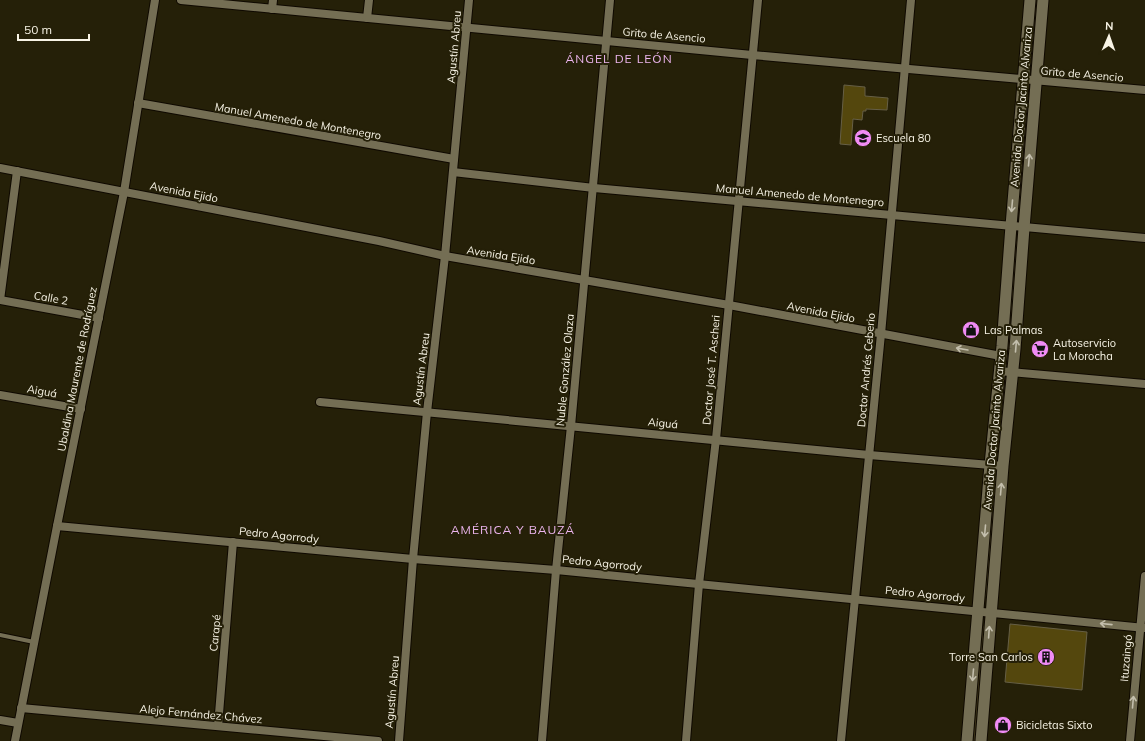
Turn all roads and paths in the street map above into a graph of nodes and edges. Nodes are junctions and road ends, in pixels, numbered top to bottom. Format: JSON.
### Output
{"nodes":[{"id":1,"x":154,"y":0,"type":"edge"},
{"id":2,"x":181,"y":0,"type":"edge"},
{"id":3,"x":273,"y":0,"type":"edge"},
{"id":4,"x":369,"y":0,"type":"edge"},
{"id":5,"x":469,"y":0,"type":"edge"},
{"id":6,"x":610,"y":0,"type":"edge"},
{"id":7,"x":758,"y":0,"type":"edge"},
{"id":8,"x":911,"y":0,"type":"edge"},
{"id":9,"x":1030,"y":0,"type":"edge"},
{"id":10,"x":1043,"y":0,"type":"edge"},
{"id":11,"x":272,"y":9,"type":"junction"},
{"id":12,"x":367,"y":18,"type":"junction"},
{"id":13,"x":467,"y":28,"type":"junction"},
{"id":14,"x":606,"y":41,"type":"junction"},
{"id":15,"x":752,"y":55,"type":"junction"},
{"id":16,"x":904,"y":68,"type":"junction"},
{"id":17,"x":1023,"y":80,"type":"junction"},
{"id":18,"x":1036,"y":81,"type":"junction"},
{"id":19,"x":1145,"y":90,"type":"edge"},
{"id":20,"x":138,"y":103,"type":"junction"},
{"id":21,"x":454,"y":159,"type":"junction"},
{"id":22,"x":0,"y":168,"type":"edge"},
{"id":23,"x":17,"y":171,"type":"junction"},
{"id":24,"x":453,"y":172,"type":"junction"},
{"id":25,"x":594,"y":188,"type":"junction"},
{"id":26,"x":124,"y":192,"type":"junction"},
{"id":27,"x":738,"y":201,"type":"junction"},
{"id":28,"x":891,"y":214,"type":"junction"},
{"id":29,"x":1011,"y":226,"type":"junction"},
{"id":30,"x":1024,"y":228,"type":"junction"},
{"id":31,"x":1145,"y":238,"type":"edge"},
{"id":32,"x":445,"y":256,"type":"junction"},
{"id":33,"x":585,"y":280,"type":"junction"},
{"id":34,"x":0,"y":300,"type":"edge"},
{"id":35,"x":729,"y":305,"type":"junction"},
{"id":36,"x":99,"y":318,"type":"junction"},
{"id":37,"x":881,"y":334,"type":"junction"},
{"id":38,"x":1001,"y":356,"type":"junction"},
{"id":39,"x":999,"y":370,"type":"junction"},
{"id":40,"x":1012,"y":372,"type":"junction"},
{"id":41,"x":1145,"y":384,"type":"edge"},
{"id":42,"x":0,"y":395,"type":"edge"},
{"id":43,"x":320,"y":402,"type":"dead end"},
{"id":44,"x":81,"y":409,"type":"junction"},
{"id":45,"x":427,"y":412,"type":"junction"},
{"id":46,"x":571,"y":426,"type":"junction"},
{"id":47,"x":716,"y":440,"type":"junction"},
{"id":48,"x":869,"y":455,"type":"junction"},
{"id":49,"x":990,"y":465,"type":"junction"},
{"id":50,"x":1003,"y":466,"type":"junction"},
{"id":51,"x":57,"y":526,"type":"junction"},
{"id":52,"x":233,"y":542,"type":"junction"},
{"id":53,"x":414,"y":559,"type":"junction"},
{"id":54,"x":556,"y":570,"type":"junction"},
{"id":55,"x":1145,"y":576,"type":"edge"},
{"id":56,"x":699,"y":584,"type":"junction"},
{"id":57,"x":854,"y":599,"type":"junction"},
{"id":58,"x":978,"y":611,"type":"junction"},
{"id":59,"x":991,"y":612,"type":"junction"},
{"id":60,"x":1143,"y":627,"type":"edge"},
{"id":61,"x":0,"y":635,"type":"edge"},
{"id":62,"x":34,"y":642,"type":"junction"},
{"id":63,"x":21,"y":708,"type":"junction"},
{"id":64,"x":0,"y":720,"type":"edge"},
{"id":65,"x":18,"y":724,"type":"junction"},
{"id":66,"x":218,"y":726,"type":"junction"},
{"id":67,"x":15,"y":741,"type":"edge"},
{"id":68,"x":378,"y":741,"type":"edge"},
{"id":69,"x":399,"y":741,"type":"edge"},
{"id":70,"x":542,"y":741,"type":"edge"},
{"id":71,"x":686,"y":741,"type":"edge"},
{"id":72,"x":842,"y":741,"type":"edge"},
{"id":73,"x":967,"y":741,"type":"edge"},
{"id":74,"x":981,"y":741,"type":"edge"},
{"id":75,"x":1130,"y":741,"type":"edge"}],
"edges":[{"from":1,"to":20,"type":"street","name":"Ubaldina Maurente de Rodríguez"},
{"from":2,"to":11,"type":"street","name":"Grito de Asencio"},
{"from":3,"to":11,"type":"street"},
{"from":4,"to":12,"type":"street"},
{"from":5,"to":13,"type":"street","name":"Agustín Abreu"},
{"from":6,"to":14,"type":"street","name":"Nuble González Olaza"},
{"from":7,"to":15,"type":"street","name":"Doctor José T. Ascheri"},
{"from":8,"to":16,"type":"street","name":"Doctor Andrés Ceberio"},
{"from":9,"to":17,"type":"main road","name":"Avenida Doctor Jacinto Alvariza"},
{"from":10,"to":18,"type":"main road","name":"Avenida Doctor Jacinto Alvariza"},
{"from":11,"to":12,"type":"street","name":"Grito de Asencio"},
{"from":12,"to":13,"type":"street","name":"Grito de Asencio"},
{"from":13,"to":14,"type":"street","name":"Grito de Asencio"},
{"from":13,"to":21,"type":"street","name":"Agustín Abreu"},
{"from":14,"to":15,"type":"street","name":"Grito de Asencio"},
{"from":14,"to":25,"type":"street","name":"Nuble González Olaza"},
{"from":15,"to":16,"type":"street","name":"Grito de Asencio"},
{"from":15,"to":27,"type":"street","name":"Doctor José T. Ascheri"},
{"from":16,"to":17,"type":"street","name":"Grito de Asencio"},
{"from":16,"to":28,"type":"street","name":"Doctor Andrés Ceberio"},
{"from":17,"to":18,"type":"street","name":"Grito de Asencio"},
{"from":17,"to":29,"type":"main road","name":"Avenida Doctor Jacinto Alvariza","one_way":true},
{"from":18,"to":19,"type":"street","name":"Grito de Asencio"},
{"from":30,"to":18,"type":"main road","name":"Avenida Doctor Jacinto Alvariza","one_way":true},
{"from":20,"to":21,"type":"street","name":"Manuel Amenedo de Montenegro"},
{"from":20,"to":26,"type":"street","name":"Ubaldina Maurente de Rodríguez"},
{"from":21,"to":24,"type":"street","name":"Agustín Abreu"},
{"from":22,"to":23,"type":"street","name":"Avenida Ejido"},
{"from":23,"to":26,"type":"street","name":"Avenida Ejido"},
{"from":23,"to":34,"type":"street"},
{"from":24,"to":25,"type":"street","name":"Manuel Amenedo de Montenegro"},
{"from":24,"to":32,"type":"street","name":"Agustín Abreu"},
{"from":25,"to":27,"type":"street","name":"Manuel Amenedo de Montenegro"},
{"from":25,"to":33,"type":"street","name":"Nuble González Olaza"},
{"from":26,"to":32,"type":"street","name":"Avenida Ejido"},
{"from":26,"to":36,"type":"street","name":"Ubaldina Maurente de Rodríguez"},
{"from":27,"to":28,"type":"street","name":"Manuel Amenedo de Montenegro"},
{"from":27,"to":35,"type":"street","name":"Doctor José T. Ascheri"},
{"from":28,"to":29,"type":"street","name":"Manuel Amenedo de Montenegro"},
{"from":28,"to":37,"type":"street","name":"Doctor Andrés Ceberio"},
{"from":29,"to":30,"type":"street","name":"Manuel Amenedo de Montenegro"},
{"from":29,"to":38,"type":"main road","name":"Avenida Doctor Jacinto Alvariza"},
{"from":30,"to":31,"type":"street","name":"Manuel Amenedo de Montenegro"},
{"from":40,"to":30,"type":"main road","name":"Avenida Doctor Jacinto Alvariza","one_way":true},
{"from":32,"to":33,"type":"street","name":"Avenida Ejido"},
{"from":32,"to":45,"type":"street","name":"Agustín Abreu"},
{"from":33,"to":35,"type":"street","name":"Avenida Ejido"},
{"from":33,"to":46,"type":"street","name":"Nuble González Olaza"},
{"from":34,"to":36,"type":"street","name":"Calle 2"},
{"from":35,"to":37,"type":"street","name":"Avenida Ejido"},
{"from":35,"to":47,"type":"street","name":"Doctor José T. Ascheri"},
{"from":36,"to":44,"type":"street","name":"Ubaldina Maurente de Rodríguez"},
{"from":38,"to":37,"type":"street","name":"Avenida Ejido","one_way":true},
{"from":37,"to":48,"type":"street","name":"Doctor Andrés Ceberio"},
{"from":38,"to":39,"type":"main road","name":"Avenida Doctor Jacinto Alvariza"},
{"from":39,"to":40,"type":"street"},
{"from":39,"to":49,"type":"main road","name":"Avenida Doctor Jacinto Alvariza"},
{"from":40,"to":41,"type":"street"},
{"from":40,"to":50,"type":"main road","name":"Avenida Doctor Jacinto Alvariza"},
{"from":42,"to":44,"type":"street","name":"Aiguá"},
{"from":43,"to":45,"type":"street","name":"Aiguá"},
{"from":44,"to":51,"type":"street","name":"Ubaldina Maurente de Rodríguez"},
{"from":45,"to":46,"type":"street","name":"Aiguá"},
{"from":45,"to":53,"type":"street","name":"Agustín Abreu"},
{"from":46,"to":47,"type":"street","name":"Aiguá"},
{"from":46,"to":54,"type":"street","name":"Nuble González Olaza"},
{"from":47,"to":48,"type":"street","name":"Aiguá"},
{"from":47,"to":56,"type":"street","name":"Doctor José T. Ascheri"},
{"from":48,"to":49,"type":"street","name":"Aiguá"},
{"from":48,"to":57,"type":"street","name":"Doctor Andrés Ceberio"},
{"from":49,"to":50,"type":"street","name":"Aiguá"},
{"from":49,"to":58,"type":"main road","name":"Avenida Doctor Jacinto Alvariza","one_way":true},
{"from":59,"to":50,"type":"main road","name":"Avenida Doctor Jacinto Alvariza","one_way":true},
{"from":51,"to":52,"type":"street","name":"Pedro Agorrody"},
{"from":51,"to":62,"type":"street","name":"Ubaldina Maurente de Rodríguez"},
{"from":52,"to":53,"type":"street","name":"Pedro Agorrody"},
{"from":52,"to":66,"type":"street","name":"Carapé"},
{"from":53,"to":54,"type":"street","name":"Pedro Agorrody"},
{"from":53,"to":69,"type":"street","name":"Agustín Abreu"},
{"from":54,"to":56,"type":"street","name":"Pedro Agorrody"},
{"from":54,"to":70,"type":"street","name":"Nuble González Olaza"},
{"from":55,"to":60,"type":"street","name":"Ituzaingó"},
{"from":56,"to":57,"type":"street","name":"Pedro Agorrody"},
{"from":56,"to":71,"type":"street","name":"Doctor José T. Ascheri"},
{"from":57,"to":58,"type":"street","name":"Pedro Agorrody"},
{"from":57,"to":72,"type":"street","name":"Doctor Andrés Ceberio"},
{"from":58,"to":59,"type":"street","name":"Pedro Agorrody"},
{"from":58,"to":73,"type":"main road","name":"Avenida Doctor Jacinto Alvariza","one_way":true},
{"from":60,"to":59,"type":"street","name":"Pedro Agorrody","one_way":true},
{"from":74,"to":59,"type":"main road","name":"Avenida Doctor Jacinto Alvariza","one_way":true},
{"from":75,"to":60,"type":"street","name":"Ituzaingó","one_way":true},
{"from":61,"to":62,"type":"lane"},
{"from":62,"to":63,"type":"street","name":"Ubaldina Maurente de Rodríguez"},
{"from":63,"to":65,"type":"street","name":"Ubaldina Maurente de Rodríguez"},
{"from":63,"to":66,"type":"street","name":"Alejo Fernández Chávez"},
{"from":64,"to":65,"type":"street"},
{"from":65,"to":67,"type":"street","name":"Ubaldina Maurente de Rodríguez"},
{"from":66,"to":68,"type":"street","name":"Alejo Fernández Chávez"}]}
